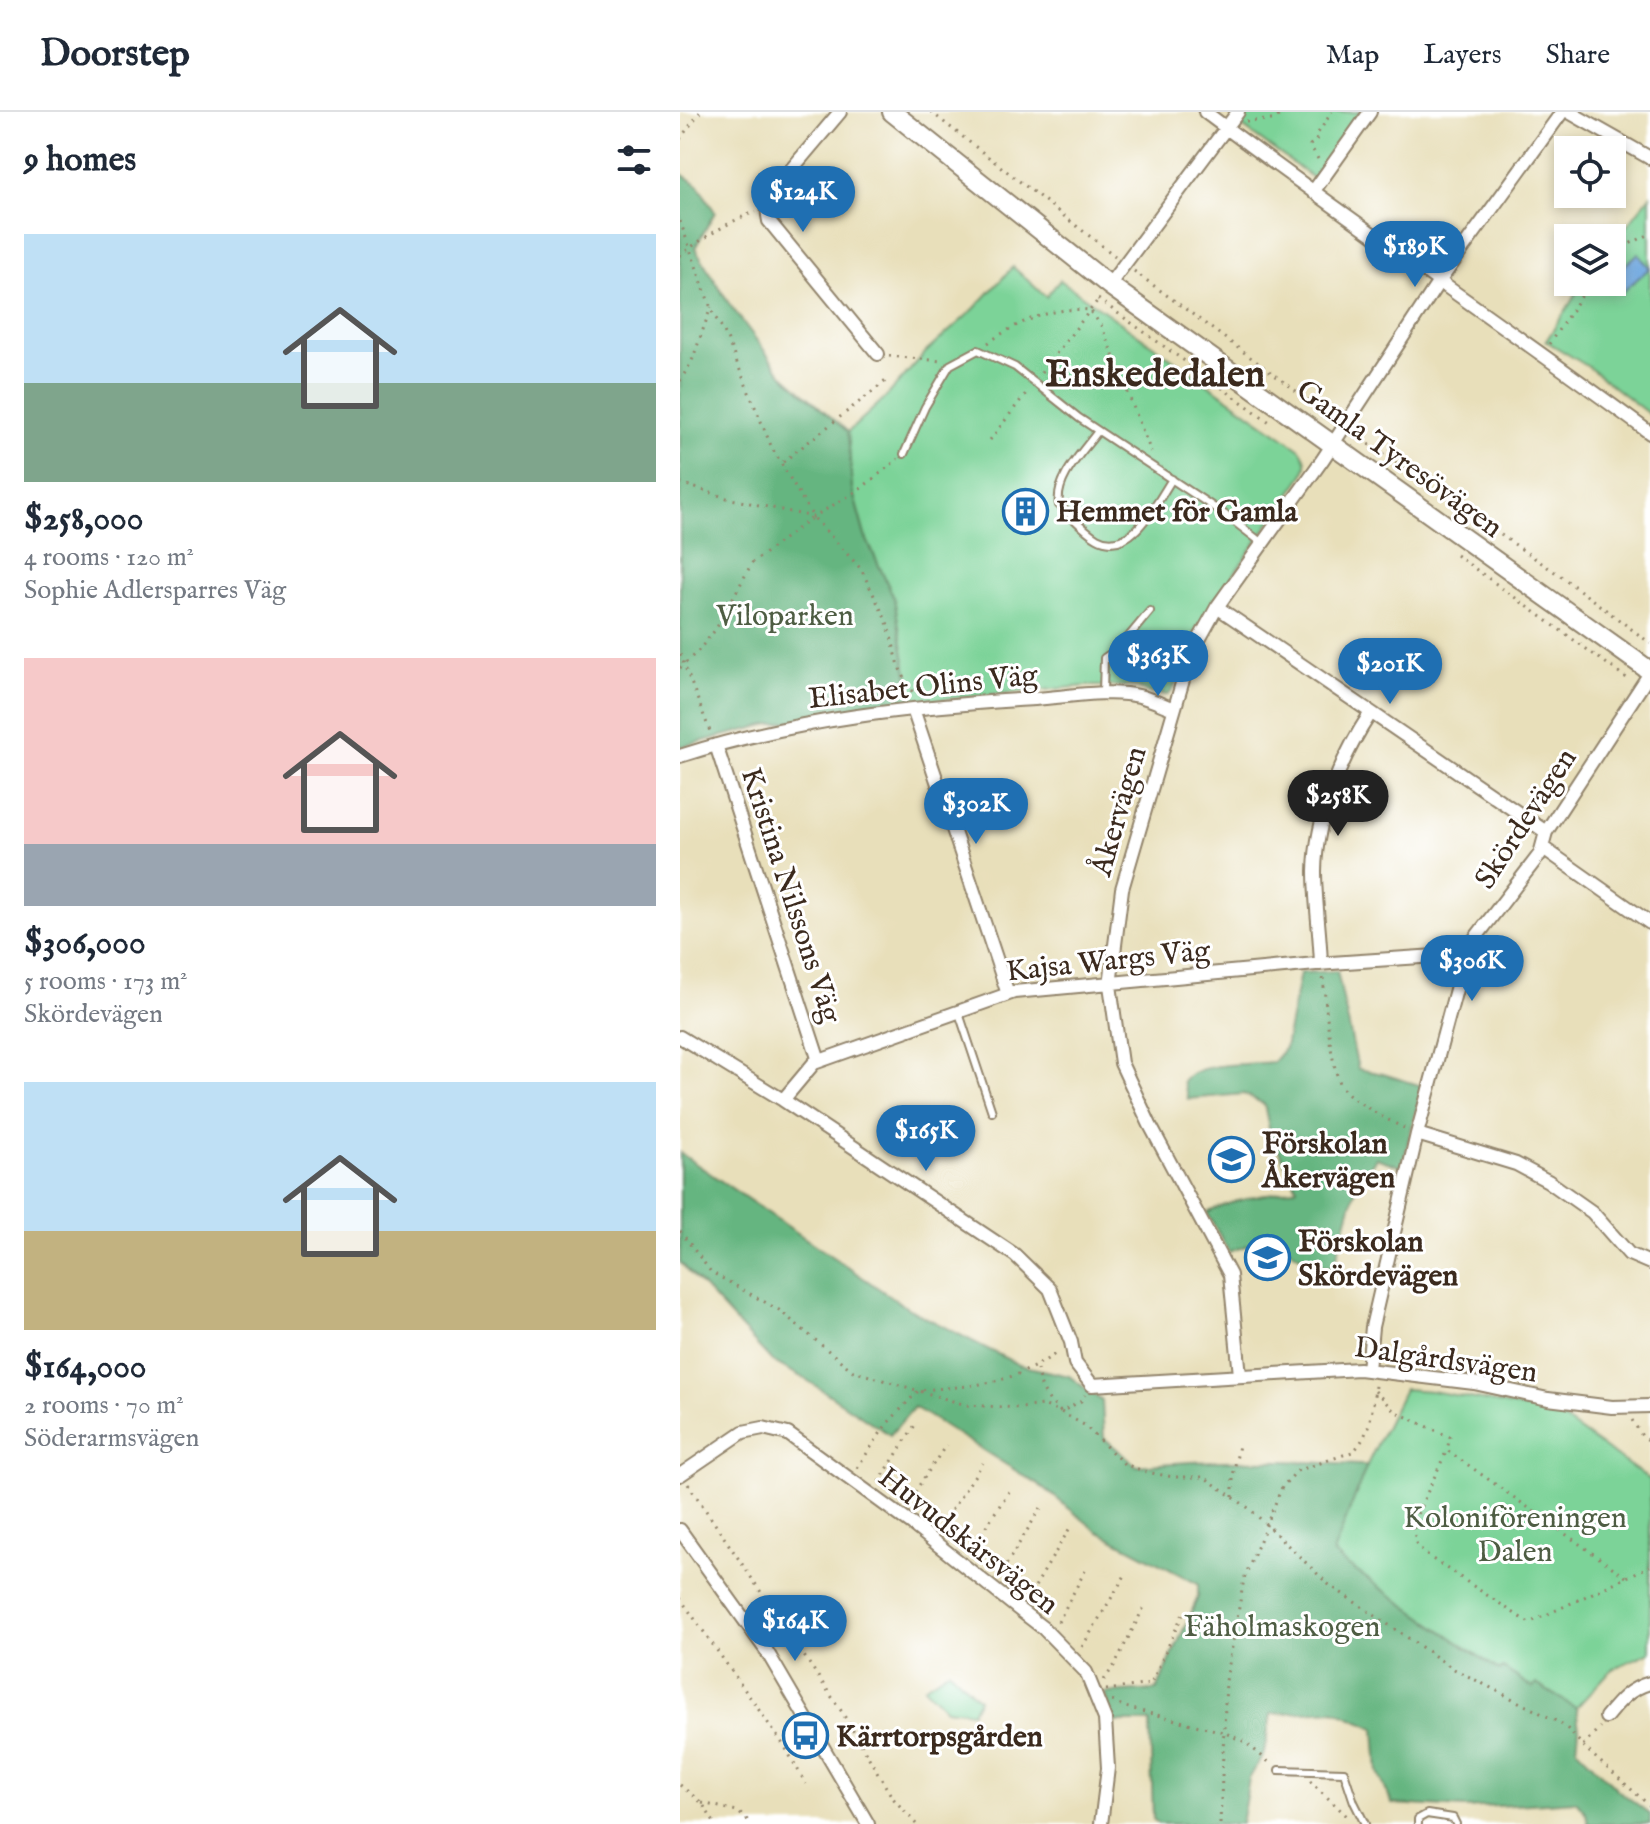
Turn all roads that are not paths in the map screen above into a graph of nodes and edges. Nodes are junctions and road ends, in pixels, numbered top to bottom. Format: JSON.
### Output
{"nodes":[{"id":1,"x":840,"y":112,"type":"edge"},
{"id":2,"x":892,"y":112,"type":"edge"},
{"id":3,"x":1205,"y":112,"type":"edge"},
{"id":4,"x":1370,"y":112,"type":"edge"},
{"id":5,"x":1562,"y":112,"type":"edge"},
{"id":6,"x":1569,"y":112,"type":"edge"},
{"id":7,"x":1231,"y":121,"type":"edge"},
{"id":8,"x":1650,"y":158,"type":"edge"},
{"id":9,"x":1313,"y":192,"type":"junction"},
{"id":10,"x":1438,"y":283,"type":"junction"},
{"id":11,"x":1109,"y":285,"type":"junction"},
{"id":12,"x":878,"y":354,"type":"road end"},
{"id":13,"x":1098,"y":431,"type":"junction"},
{"id":14,"x":1650,"y":433,"type":"edge"},
{"id":15,"x":1332,"y":444,"type":"junction"},
{"id":16,"x":904,"y":454,"type":"road end"},
{"id":17,"x":1172,"y":479,"type":"junction"},
{"id":18,"x":1263,"y":544,"type":"junction"},
{"id":19,"x":1217,"y":607,"type":"junction"},
{"id":20,"x":1150,"y":611,"type":"dead end"},
{"id":21,"x":1650,"y":672,"type":"edge"},
{"id":22,"x":1103,"y":695,"type":"junction"},
{"id":23,"x":918,"y":708,"type":"junction"},
{"id":24,"x":1174,"y":709,"type":"junction"},
{"id":25,"x":1370,"y":714,"type":"junction"},
{"id":26,"x":716,"y":745,"type":"junction"},
{"id":27,"x":680,"y":756,"type":"edge"},
{"id":28,"x":1546,"y":832,"type":"junction"},
{"id":29,"x":1542,"y":847,"type":"junction"},
{"id":30,"x":1650,"y":923,"type":"edge"},
{"id":31,"x":1466,"y":954,"type":"junction"},
{"id":32,"x":1321,"y":964,"type":"junction"},
{"id":33,"x":1110,"y":985,"type":"junction"},
{"id":34,"x":1008,"y":994,"type":"junction"},
{"id":35,"x":959,"y":1012,"type":"junction"},
{"id":36,"x":680,"y":1037,"type":"edge"},
{"id":37,"x":819,"y":1061,"type":"junction"},
{"id":38,"x":783,"y":1100,"type":"junction"},
{"id":39,"x":992,"y":1112,"type":"dead end"},
{"id":40,"x":1417,"y":1134,"type":"junction"},
{"id":41,"x":1650,"y":1263,"type":"edge"},
{"id":42,"x":1372,"y":1370,"type":"junction"},
{"id":43,"x":1240,"y":1375,"type":"junction"},
{"id":44,"x":1650,"y":1406,"type":"edge"},
{"id":45,"x":681,"y":1475,"type":"edge"},
{"id":46,"x":680,"y":1530,"type":"edge"},
{"id":47,"x":1650,"y":1683,"type":"edge"},
{"id":48,"x":1606,"y":1717,"type":"road end"},
{"id":49,"x":1279,"y":1770,"type":"road end"},
{"id":50,"x":868,"y":1824,"type":"edge"},
{"id":51,"x":1101,"y":1824,"type":"edge"},
{"id":52,"x":1365,"y":1824,"type":"edge"},
{"id":53,"x":1418,"y":1824,"type":"edge"},
{"id":54,"x":1456,"y":1824,"type":"edge"}],
"edges":[{"from":1,"to":12,"type":"street"},
{"from":2,"to":11,"type":"street","name":"Gamla Tyresövägen"},
{"from":3,"to":7,"type":"street"},
{"from":4,"to":9,"type":"street"},
{"from":5,"to":10,"type":"street","name":"Åkervägen"},
{"from":6,"to":8,"type":"street"},
{"from":7,"to":9,"type":"street"},
{"from":7,"to":11,"type":"street"},
{"from":9,"to":10,"type":"street"},
{"from":10,"to":14,"type":"street"},
{"from":10,"to":15,"type":"street","name":"Åkervägen"},
{"from":11,"to":15,"type":"street","name":"Gamla Tyresövägen"},
{"from":13,"to":16,"type":"lane"},
{"from":13,"to":17,"type":"lane"},
{"from":13,"to":17,"type":"lane"},
{"from":15,"to":18,"type":"street","name":"Åkervägen"},
{"from":15,"to":21,"type":"street","name":"Gamla Tyresövägen"},
{"from":17,"to":18,"type":"lane"},
{"from":18,"to":19,"type":"street","name":"Åkervägen"},
{"from":19,"to":24,"type":"street","name":"Åkervägen"},
{"from":19,"to":25,"type":"street"},
{"from":20,"to":22,"type":"lane"},
{"from":21,"to":28,"type":"street","name":"Skördevägen"},
{"from":22,"to":23,"type":"street","name":"Elisabet Olins Väg"},
{"from":22,"to":24,"type":"street","name":"Elisabet Olins Väg"},
{"from":23,"to":26,"type":"street","name":"Elisabet Olins Väg"},
{"from":23,"to":34,"type":"street"},
{"from":24,"to":33,"type":"street","name":"Åkervägen"},
{"from":25,"to":28,"type":"street"},
{"from":25,"to":32,"type":"street"},
{"from":26,"to":27,"type":"street","name":"Elisabet Olins Väg"},
{"from":26,"to":37,"type":"street","name":"Kristina Nilssons Väg"},
{"from":28,"to":29,"type":"street","name":"Skördevägen"},
{"from":29,"to":30,"type":"street"},
{"from":29,"to":31,"type":"street","name":"Skördevägen"},
{"from":31,"to":32,"type":"street","name":"Kajsa Wargs Väg"},
{"from":31,"to":40,"type":"street","name":"Skördevägen"},
{"from":32,"to":33,"type":"street","name":"Kajsa Wargs Väg"},
{"from":33,"to":34,"type":"street","name":"Kajsa Wargs Väg"},
{"from":33,"to":43,"type":"street","name":"Åkervägen"},
{"from":34,"to":35,"type":"street","name":"Kajsa Wargs Väg"},
{"from":35,"to":37,"type":"street","name":"Kajsa Wargs Väg"},
{"from":35,"to":39,"type":"lane"},
{"from":36,"to":38,"type":"street"},
{"from":37,"to":38,"type":"street","name":"Kajsa Wargs Väg"},
{"from":38,"to":43,"type":"street","name":"Dalgårdsvägen"},
{"from":40,"to":41,"type":"street"},
{"from":40,"to":42,"type":"street","name":"Skördevägen"},
{"from":42,"to":43,"type":"street","name":"Dalgårdsvägen"},
{"from":42,"to":44,"type":"street","name":"Dalgårdsvägen"},
{"from":45,"to":51,"type":"street","name":"Huvudskärsvägen"},
{"from":46,"to":50,"type":"street"},
{"from":47,"to":48,"type":"street"},
{"from":49,"to":52,"type":"lane"},
{"from":53,"to":54,"type":"lane"}]}
